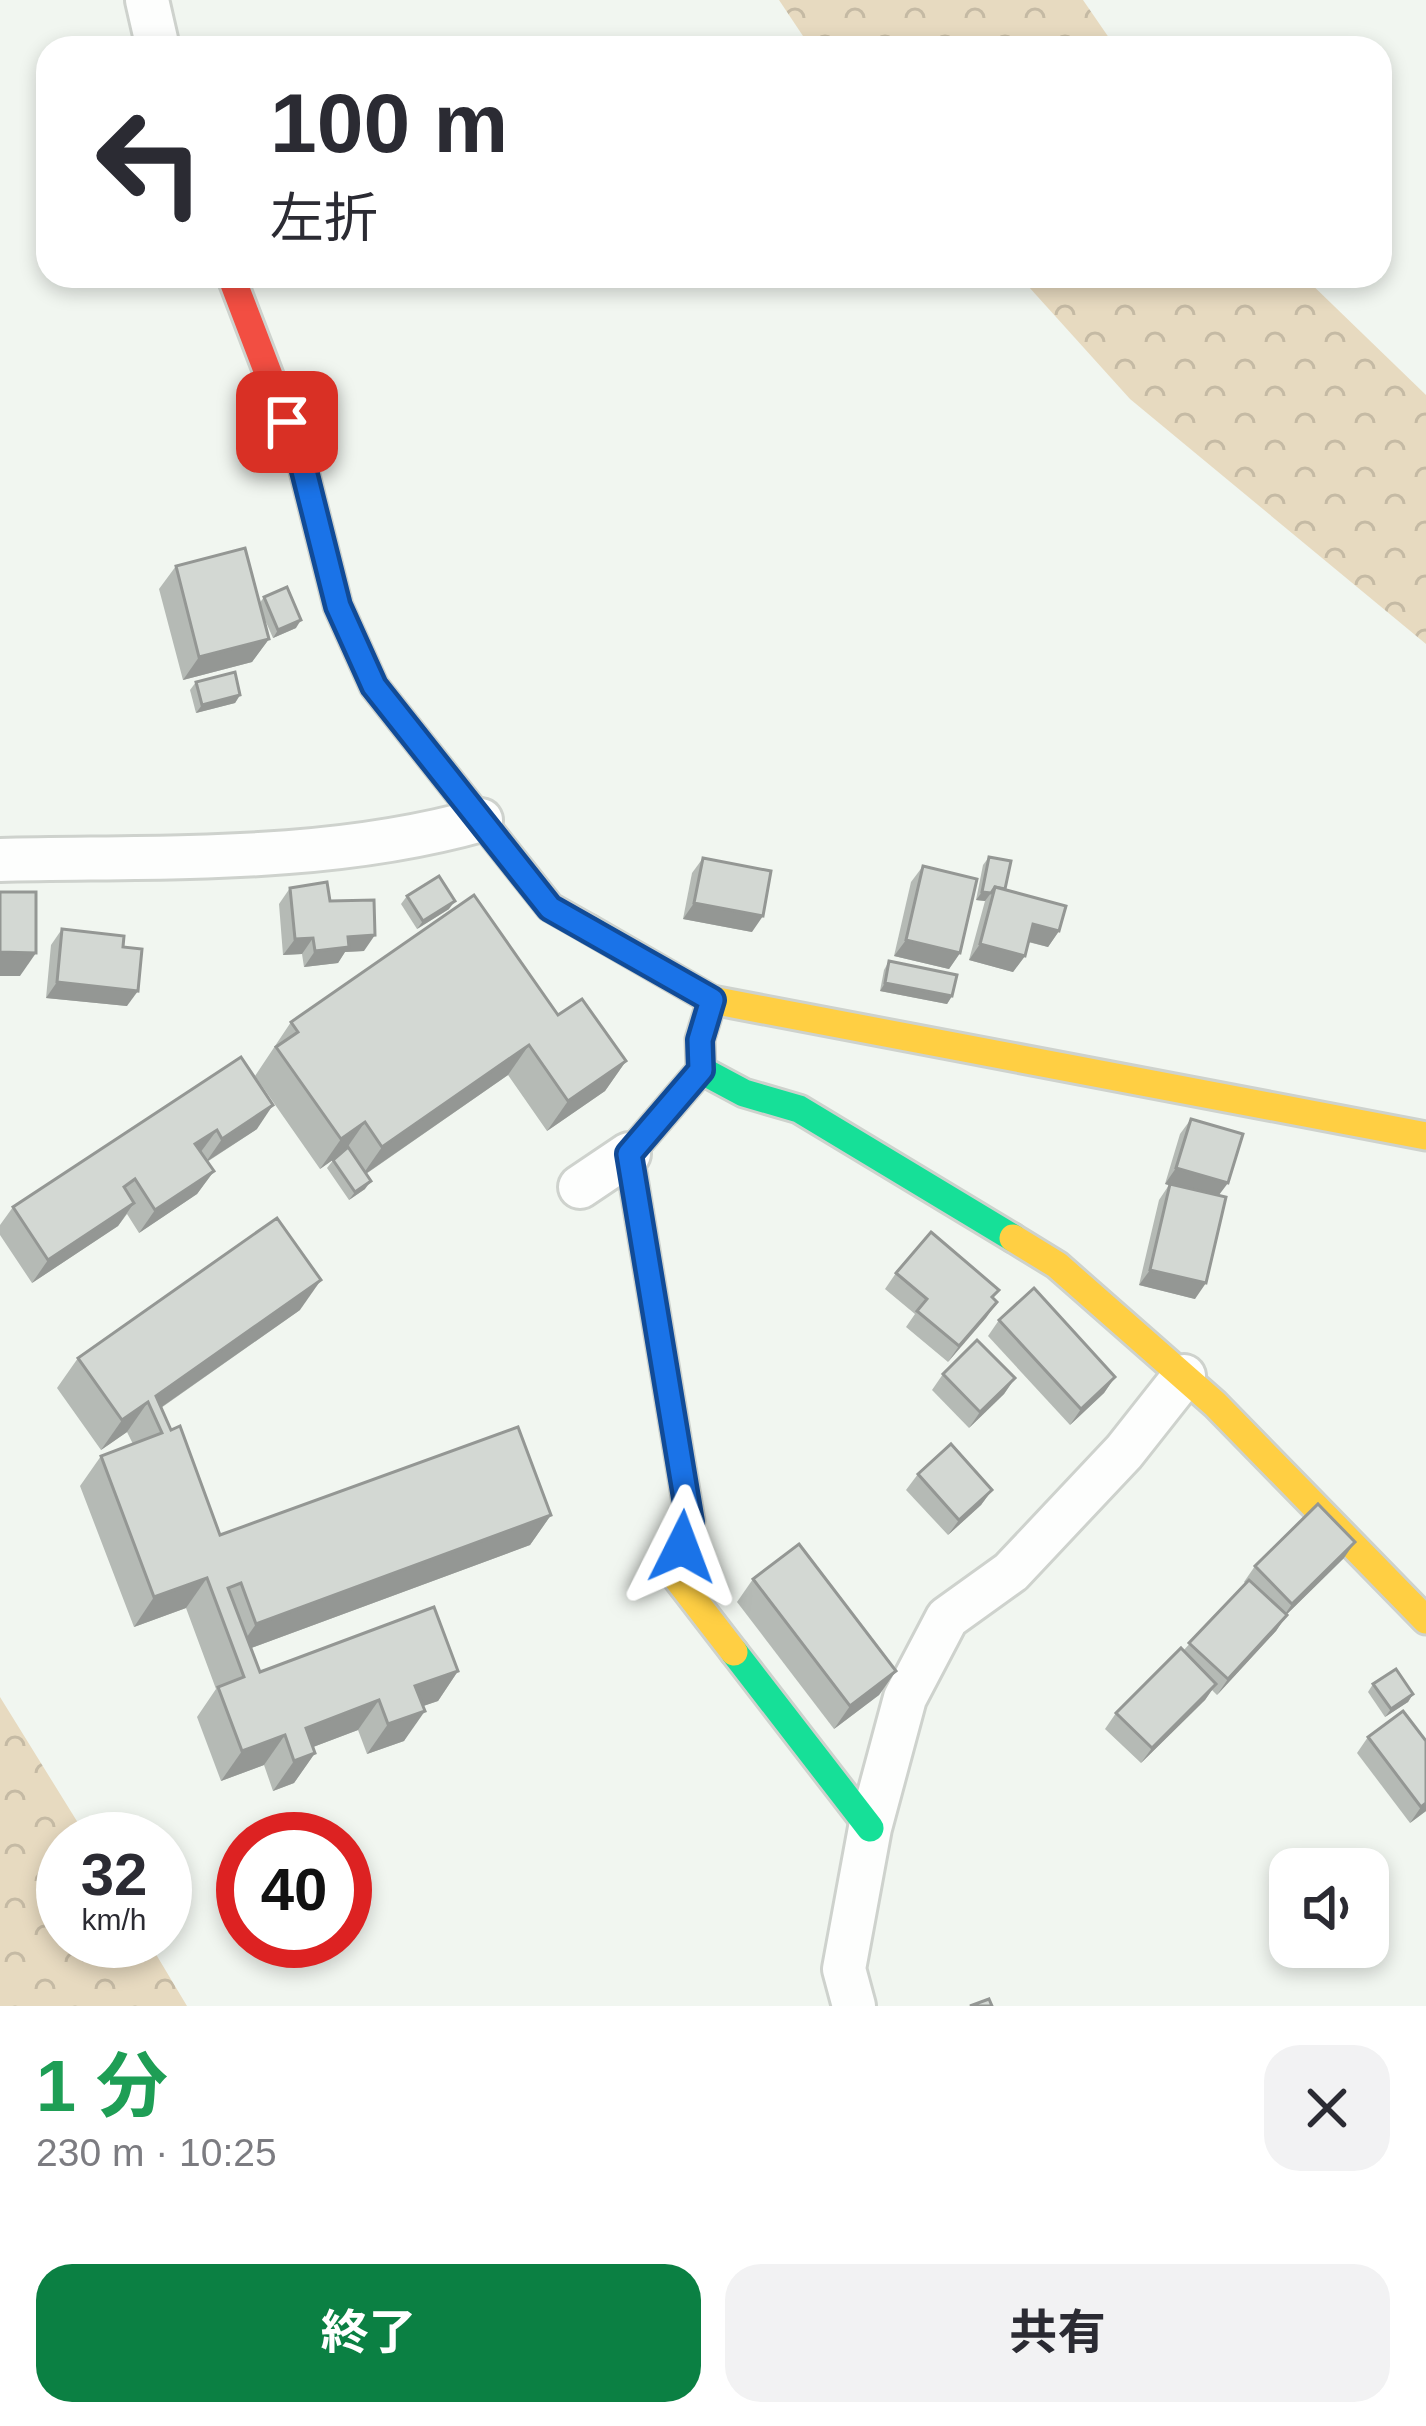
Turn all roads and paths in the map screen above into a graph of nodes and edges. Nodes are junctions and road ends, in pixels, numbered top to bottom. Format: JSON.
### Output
{"nodes":[{"id":1,"x":147,"y":0,"type":"edge"},
{"id":2,"x":155,"y":36,"type":"edge"},
{"id":3,"x":236,"y":288,"type":"edge"},
{"id":4,"x":481,"y":820,"type":"junction"},
{"id":5,"x":0,"y":860,"type":"edge"},
{"id":6,"x":712,"y":1000,"type":"junction"},
{"id":7,"x":701,"y":1070,"type":"junction"},
{"id":8,"x":1426,"y":1136,"type":"edge"},
{"id":9,"x":629,"y":1154,"type":"junction"},
{"id":10,"x":580,"y":1187,"type":"dead end"},
{"id":11,"x":1184,"y":1376,"type":"junction"},
{"id":12,"x":1426,"y":1620,"type":"edge"},
{"id":13,"x":871,"y":1828,"type":"junction"},
{"id":14,"x":854,"y":2006,"type":"edge"}],
"edges":[{"from":1,"to":2,"type":"street"},
{"from":3,"to":4,"type":"street"},
{"from":4,"to":5,"type":"street"},
{"from":4,"to":6,"type":"street"},
{"from":6,"to":7,"type":"street"},
{"from":6,"to":8,"type":"street"},
{"from":7,"to":9,"type":"street"},
{"from":7,"to":11,"type":"street"},
{"from":9,"to":10,"type":"street"},
{"from":9,"to":13,"type":"street"},
{"from":11,"to":12,"type":"street"},
{"from":11,"to":13,"type":"street"},
{"from":13,"to":14,"type":"street"}]}
